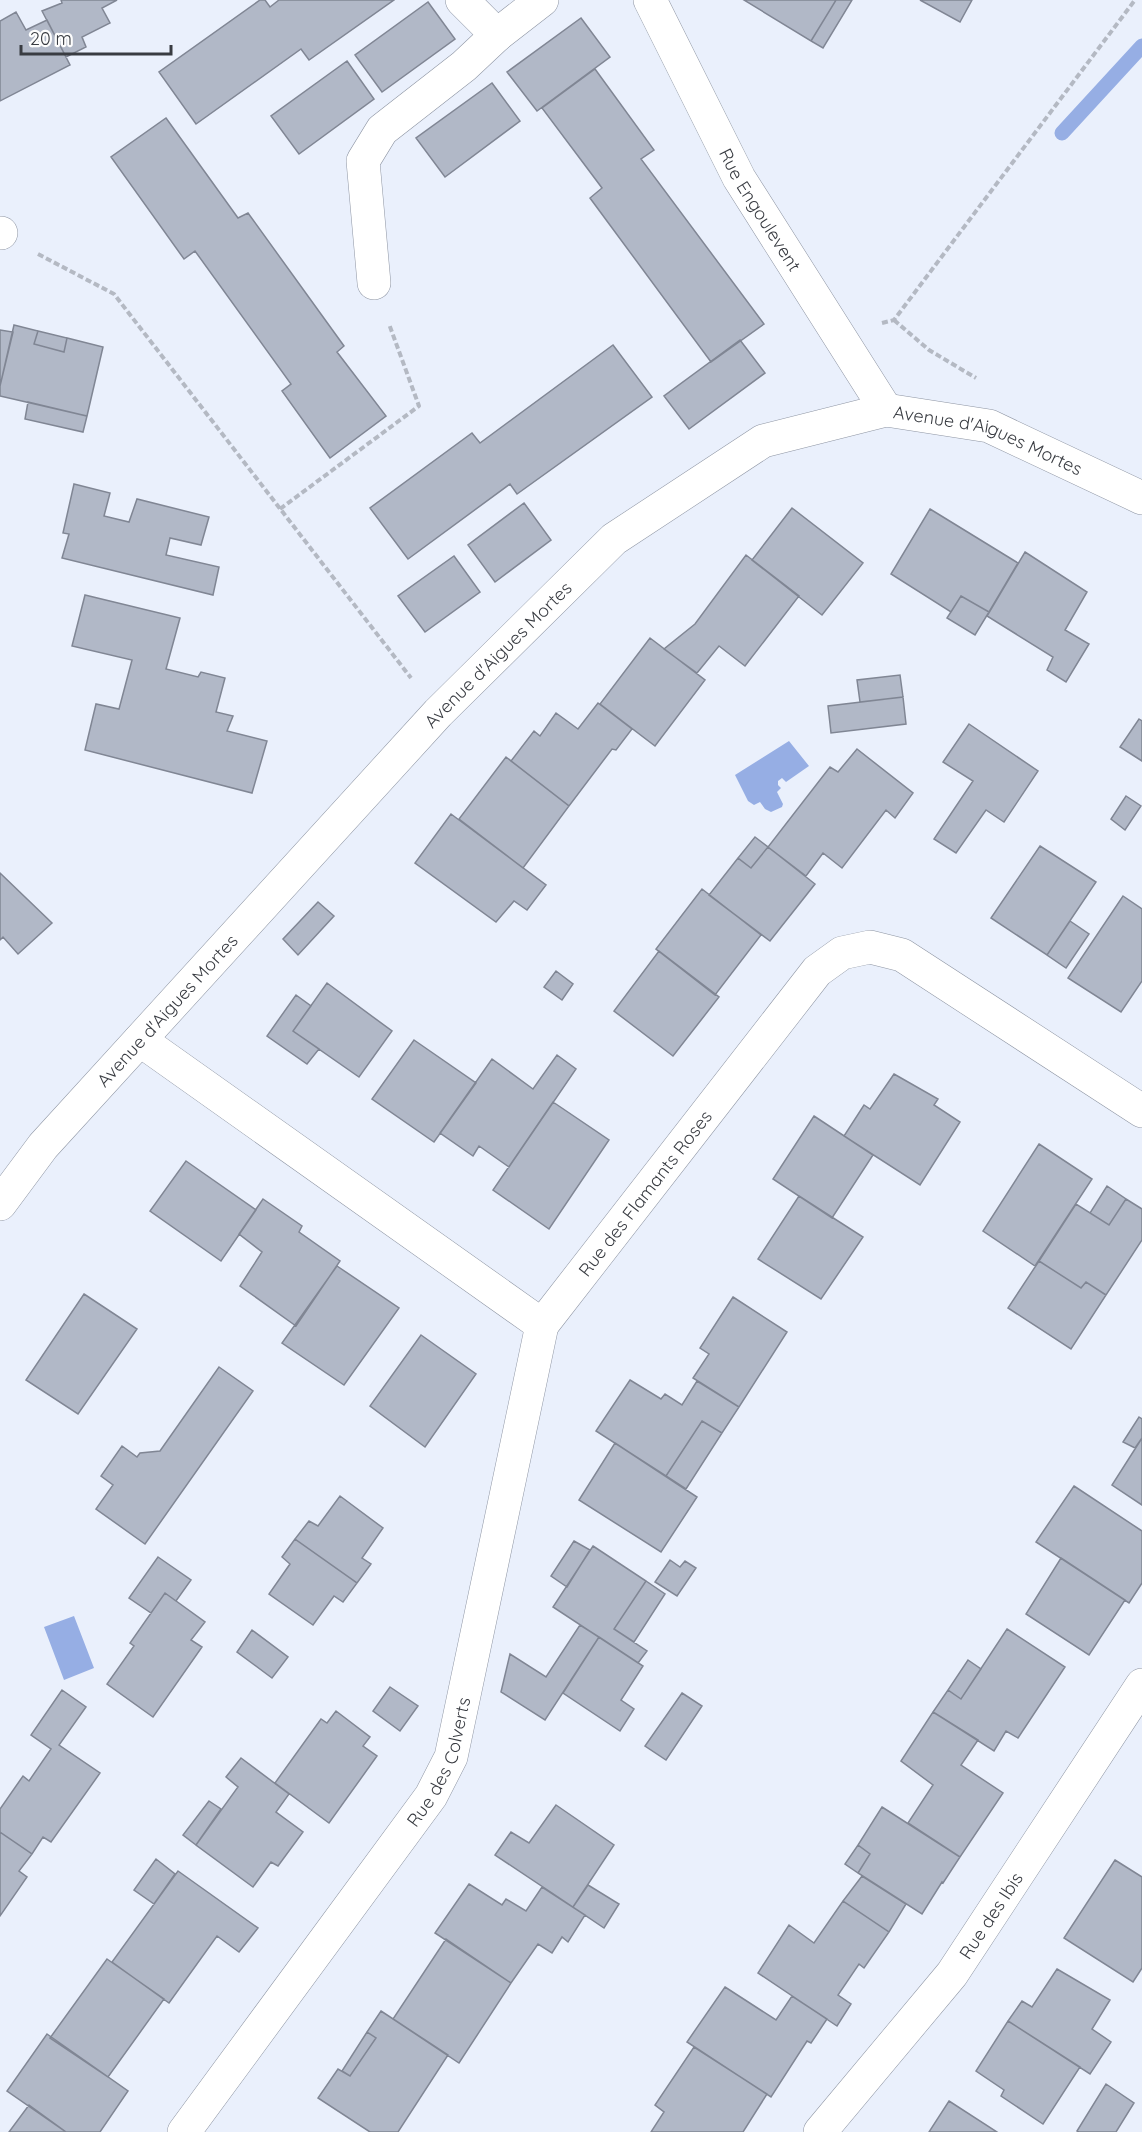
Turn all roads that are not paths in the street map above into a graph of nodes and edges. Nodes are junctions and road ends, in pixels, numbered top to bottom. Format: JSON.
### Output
{"nodes":[{"id":1,"x":462,"y":0,"type":"edge"},
{"id":2,"x":542,"y":0,"type":"edge"},
{"id":3,"x":650,"y":0,"type":"edge"},
{"id":4,"x":496,"y":35,"type":"junction"},
{"id":5,"x":374,"y":283,"type":"road end"},
{"id":6,"x":886,"y":410,"type":"junction"},
{"id":7,"x":1142,"y":498,"type":"edge"},
{"id":8,"x":140,"y":1040,"type":"junction"},
{"id":9,"x":1142,"y":1112,"type":"edge"},
{"id":10,"x":0,"y":1204,"type":"edge"},
{"id":11,"x":543,"y":1325,"type":"junction"},
{"id":12,"x":1142,"y":1685,"type":"edge"},
{"id":13,"x":184,"y":2132,"type":"edge"},
{"id":14,"x":820,"y":2132,"type":"edge"}],
"edges":[{"from":1,"to":4,"type":"street"},
{"from":2,"to":4,"type":"street"},
{"from":3,"to":6,"type":"street","name":"Rue Engoulevent"},
{"from":4,"to":5,"type":"street"},
{"from":6,"to":7,"type":"street","name":"Avenue d'Aigues Mortes"},
{"from":6,"to":8,"type":"street","name":"Avenue d'Aigues Mortes"},
{"from":8,"to":10,"type":"street","name":"Avenue d'Aigues Mortes"},
{"from":8,"to":11,"type":"street"},
{"from":9,"to":11,"type":"street","name":"Rue des Flamants Roses"},
{"from":11,"to":13,"type":"street","name":"Rue des Colverts"},
{"from":12,"to":14,"type":"street","name":"Rue des Ibis"}]}
